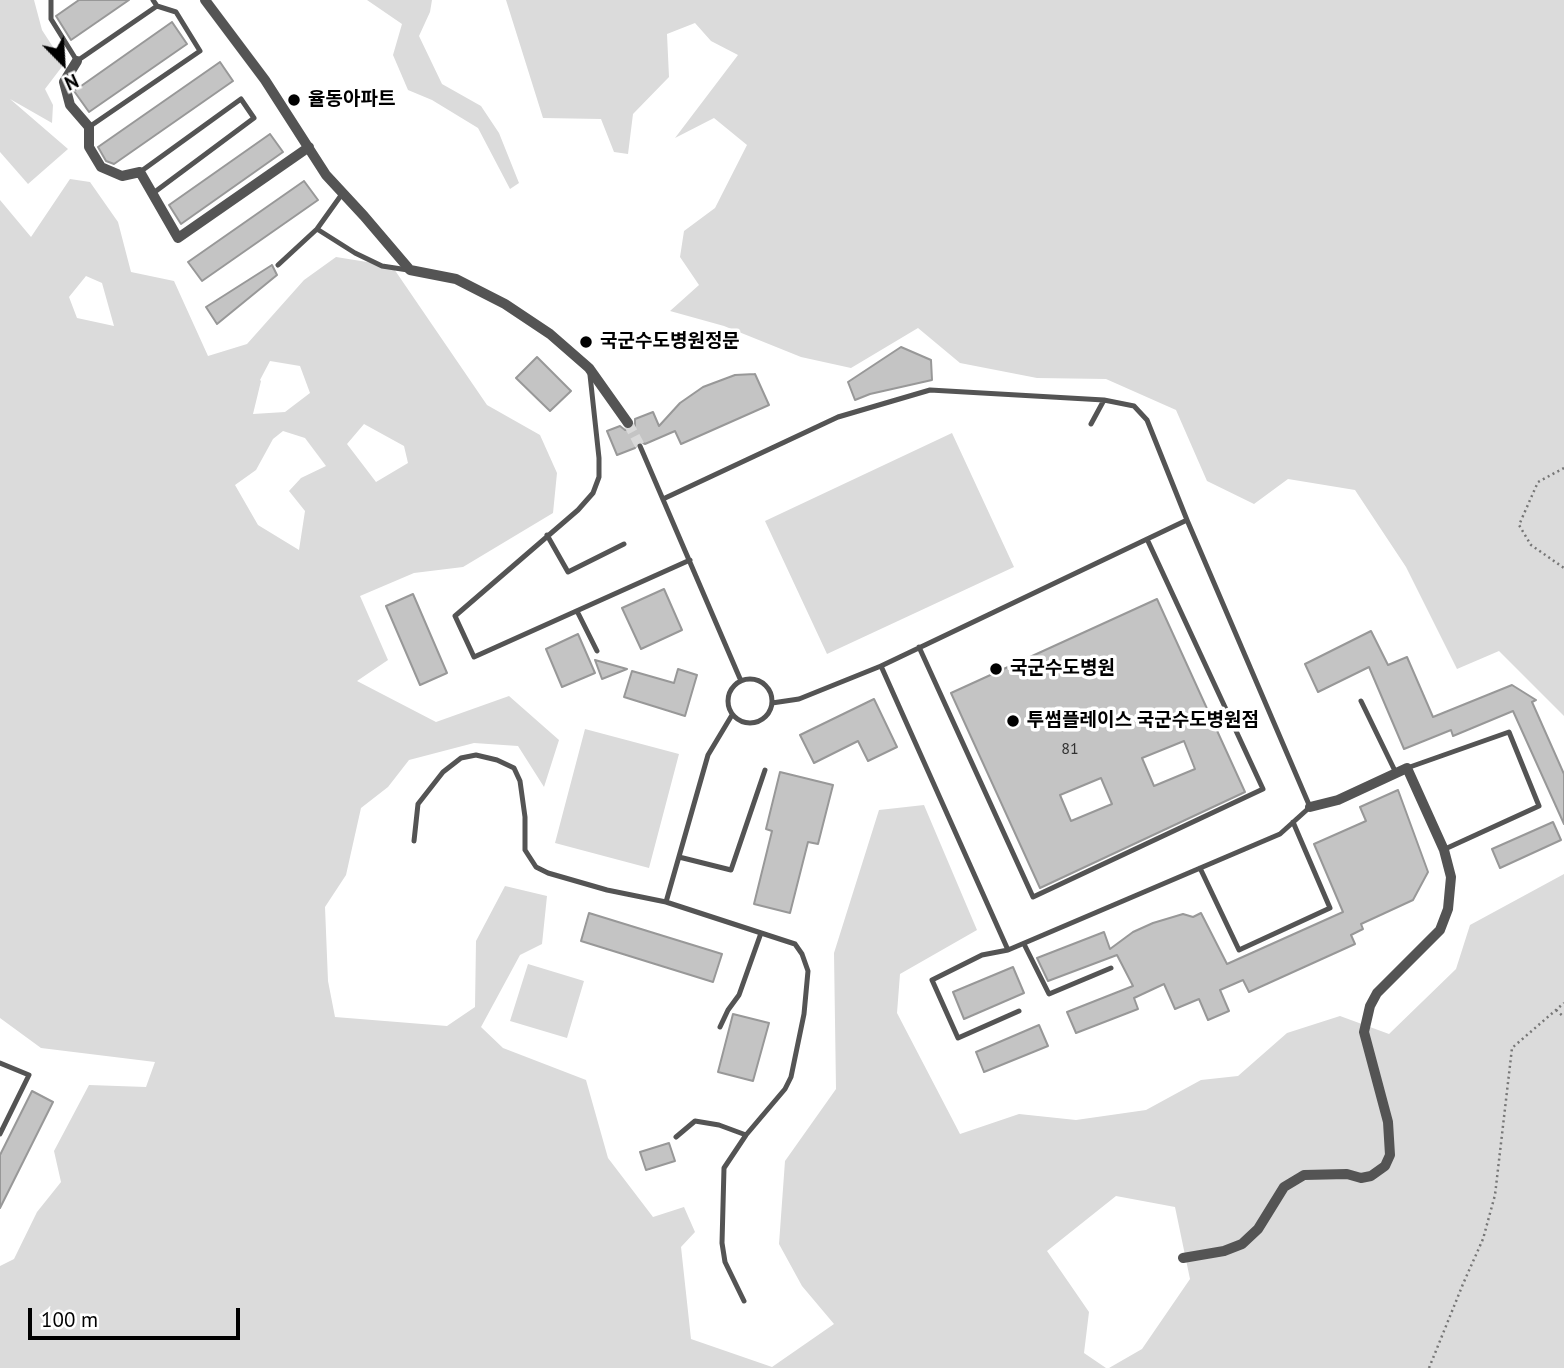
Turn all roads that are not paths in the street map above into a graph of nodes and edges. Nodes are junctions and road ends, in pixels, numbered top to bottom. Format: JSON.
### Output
{"nodes":[{"id":1,"x":51,"y":0,"type":"edge"},
{"id":2,"x":205,"y":0,"type":"edge"},
{"id":3,"x":155,"y":3,"type":"edge"},
{"id":4,"x":77,"y":61,"type":"junction"},
{"id":5,"x":89,"y":127,"type":"junction"},
{"id":6,"x":309,"y":147,"type":"junction"},
{"id":7,"x":140,"y":172,"type":"junction"},
{"id":8,"x":152,"y":194,"type":"junction"},
{"id":9,"x":342,"y":194,"type":"junction"},
{"id":10,"x":317,"y":229,"type":"junction"},
{"id":11,"x":278,"y":265,"type":"dead end"},
{"id":12,"x":410,"y":270,"type":"junction"},
{"id":13,"x":589,"y":368,"type":"junction"},
{"id":14,"x":1104,"y":400,"type":"junction"},
{"id":15,"x":628,"y":423,"type":"tunnel mouth"},
{"id":16,"x":1091,"y":424,"type":"dead end"},
{"id":17,"x":639,"y":446,"type":"tunnel mouth"},
{"id":18,"x":663,"y":499,"type":"junction"},
{"id":19,"x":1187,"y":520,"type":"junction"},
{"id":20,"x":547,"y":535,"type":"junction"},
{"id":21,"x":1147,"y":539,"type":"junction"},
{"id":22,"x":624,"y":544,"type":"dead end"},
{"id":23,"x":690,"y":560,"type":"junction"},
{"id":24,"x":577,"y":611,"type":"junction"},
{"id":25,"x":919,"y":648,"type":"junction"},
{"id":26,"x":597,"y":651,"type":"dead end"},
{"id":27,"x":881,"y":666,"type":"junction"},
{"id":28,"x":741,"y":681,"type":"junction"},
{"id":29,"x":1361,"y":701,"type":"dead end"},
{"id":30,"x":772,"y":703,"type":"junction"},
{"id":31,"x":732,"y":715,"type":"junction"},
{"id":32,"x":1407,"y":768,"type":"junction"},
{"id":33,"x":765,"y":770,"type":"dead end"},
{"id":34,"x":1396,"y":773,"type":"junction"},
{"id":35,"x":1310,"y":807,"type":"junction"},
{"id":36,"x":1293,"y":822,"type":"junction"},
{"id":37,"x":414,"y":841,"type":"dead end"},
{"id":38,"x":1444,"y":850,"type":"junction"},
{"id":39,"x":679,"y":857,"type":"junction"},
{"id":40,"x":1200,"y":868,"type":"junction"},
{"id":41,"x":666,"y":902,"type":"junction"},
{"id":42,"x":761,"y":933,"type":"junction"},
{"id":43,"x":1024,"y":944,"type":"junction"},
{"id":44,"x":1008,"y":950,"type":"junction"},
{"id":45,"x":1111,"y":968,"type":"dead end"},
{"id":46,"x":1019,"y":1012,"type":"dead end"},
{"id":47,"x":720,"y":1027,"type":"dead end"},
{"id":48,"x":0,"y":1063,"type":"edge"},
{"id":49,"x":0,"y":1134,"type":"edge"},
{"id":50,"x":746,"y":1135,"type":"junction"},
{"id":51,"x":676,"y":1137,"type":"dead end"},
{"id":52,"x":1183,"y":1258,"type":"dead end"},
{"id":53,"x":744,"y":1301,"type":"dead end"}],
"edges":[{"from":1,"to":4,"type":"lane"},
{"from":2,"to":6,"type":"street"},
{"from":3,"to":4,"type":"lane"},
{"from":3,"to":5,"type":"lane"},
{"from":4,"to":5,"type":"street"},
{"from":5,"to":7,"type":"street"},
{"from":6,"to":8,"type":"street"},
{"from":6,"to":9,"type":"street"},
{"from":7,"to":8,"type":"street"},
{"from":7,"to":8,"type":"lane"},
{"from":9,"to":10,"type":"lane"},
{"from":9,"to":12,"type":"street"},
{"from":10,"to":11,"type":"lane"},
{"from":10,"to":12,"type":"lane"},
{"from":12,"to":13,"type":"street"},
{"from":13,"to":15,"type":"street"},
{"from":13,"to":20,"type":"lane"},
{"from":14,"to":16,"type":"lane"},
{"from":14,"to":18,"type":"lane"},
{"from":14,"to":19,"type":"lane"},
{"from":17,"to":18,"type":"lane"},
{"from":18,"to":23,"type":"lane"},
{"from":19,"to":21,"type":"lane"},
{"from":19,"to":35,"type":"lane"},
{"from":20,"to":22,"type":"lane"},
{"from":20,"to":24,"type":"lane"},
{"from":21,"to":25,"type":"lane"},
{"from":21,"to":25,"type":"lane"},
{"from":23,"to":24,"type":"lane"},
{"from":23,"to":28,"type":"lane"},
{"from":24,"to":26,"type":"lane"},
{"from":25,"to":27,"type":"lane"},
{"from":27,"to":30,"type":"lane"},
{"from":27,"to":44,"type":"lane"},
{"from":28,"to":30,"type":"lane"},
{"from":28,"to":31,"type":"lane"},
{"from":29,"to":34,"type":"lane"},
{"from":30,"to":31,"type":"lane"},
{"from":31,"to":39,"type":"lane"},
{"from":32,"to":34,"type":"street"},
{"from":32,"to":38,"type":"street"},
{"from":32,"to":38,"type":"lane"},
{"from":33,"to":39,"type":"lane"},
{"from":34,"to":35,"type":"street"},
{"from":35,"to":36,"type":"lane"},
{"from":36,"to":40,"type":"lane"},
{"from":36,"to":40,"type":"lane"},
{"from":37,"to":41,"type":"lane"},
{"from":38,"to":52,"type":"street"},
{"from":39,"to":41,"type":"lane"},
{"from":40,"to":43,"type":"lane"},
{"from":41,"to":42,"type":"lane"},
{"from":42,"to":47,"type":"lane"},
{"from":42,"to":50,"type":"lane"},
{"from":43,"to":44,"type":"lane"},
{"from":43,"to":45,"type":"lane"},
{"from":44,"to":46,"type":"lane"},
{"from":48,"to":49,"type":"lane"},
{"from":50,"to":51,"type":"lane"},
{"from":50,"to":53,"type":"lane"}]}
